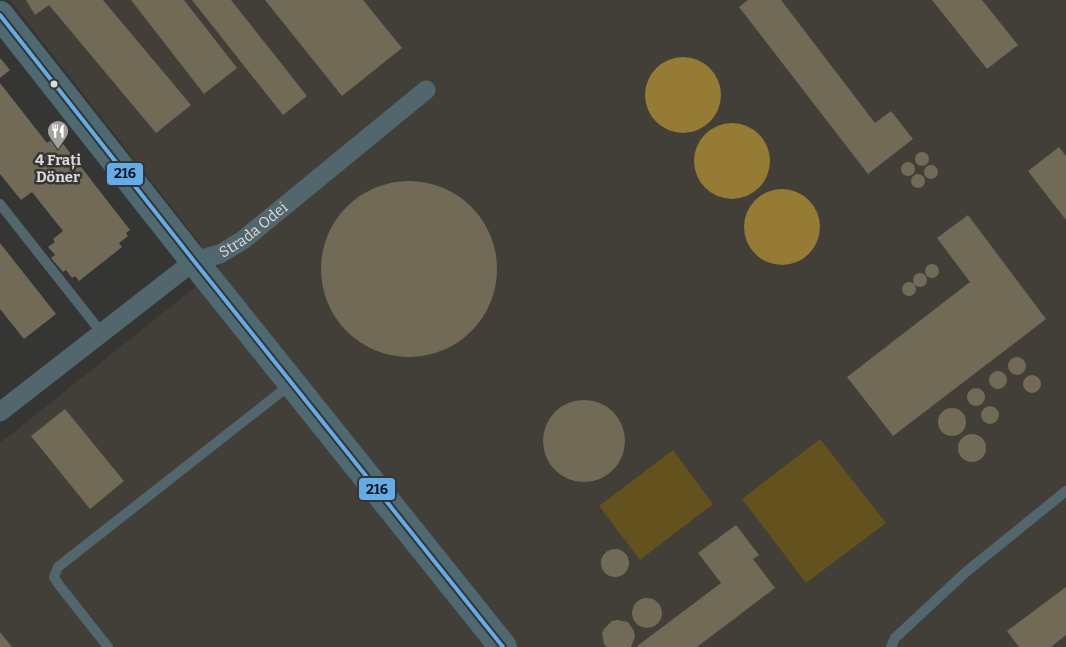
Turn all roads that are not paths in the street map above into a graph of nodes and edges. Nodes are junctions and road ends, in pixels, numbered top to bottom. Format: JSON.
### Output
{"nodes":[{"id":1,"x":0,"y":15,"type":"edge"},
{"id":2,"x":426,"y":90,"type":"dead end"},
{"id":3,"x":0,"y":204,"type":"edge"},
{"id":4,"x":194,"y":261,"type":"junction"},
{"id":5,"x":101,"y":332,"type":"junction"},
{"id":6,"x":292,"y":383,"type":"junction"},
{"id":7,"x":0,"y":412,"type":"edge"},
{"id":8,"x":1066,"y":492,"type":"edge"},
{"id":9,"x":108,"y":647,"type":"edge"},
{"id":10,"x":503,"y":647,"type":"edge"},
{"id":11,"x":891,"y":647,"type":"edge"}],
"edges":[{"from":1,"to":4,"type":"street"},
{"from":2,"to":4,"type":"street","name":"Strada Odei"},
{"from":3,"to":5,"type":"lane"},
{"from":4,"to":5,"type":"street","name":"Strada Odei"},
{"from":4,"to":6,"type":"street"},
{"from":5,"to":7,"type":"street","name":"Strada Odei"},
{"from":6,"to":9,"type":"lane"},
{"from":6,"to":10,"type":"street"},
{"from":8,"to":11,"type":"lane"}]}
